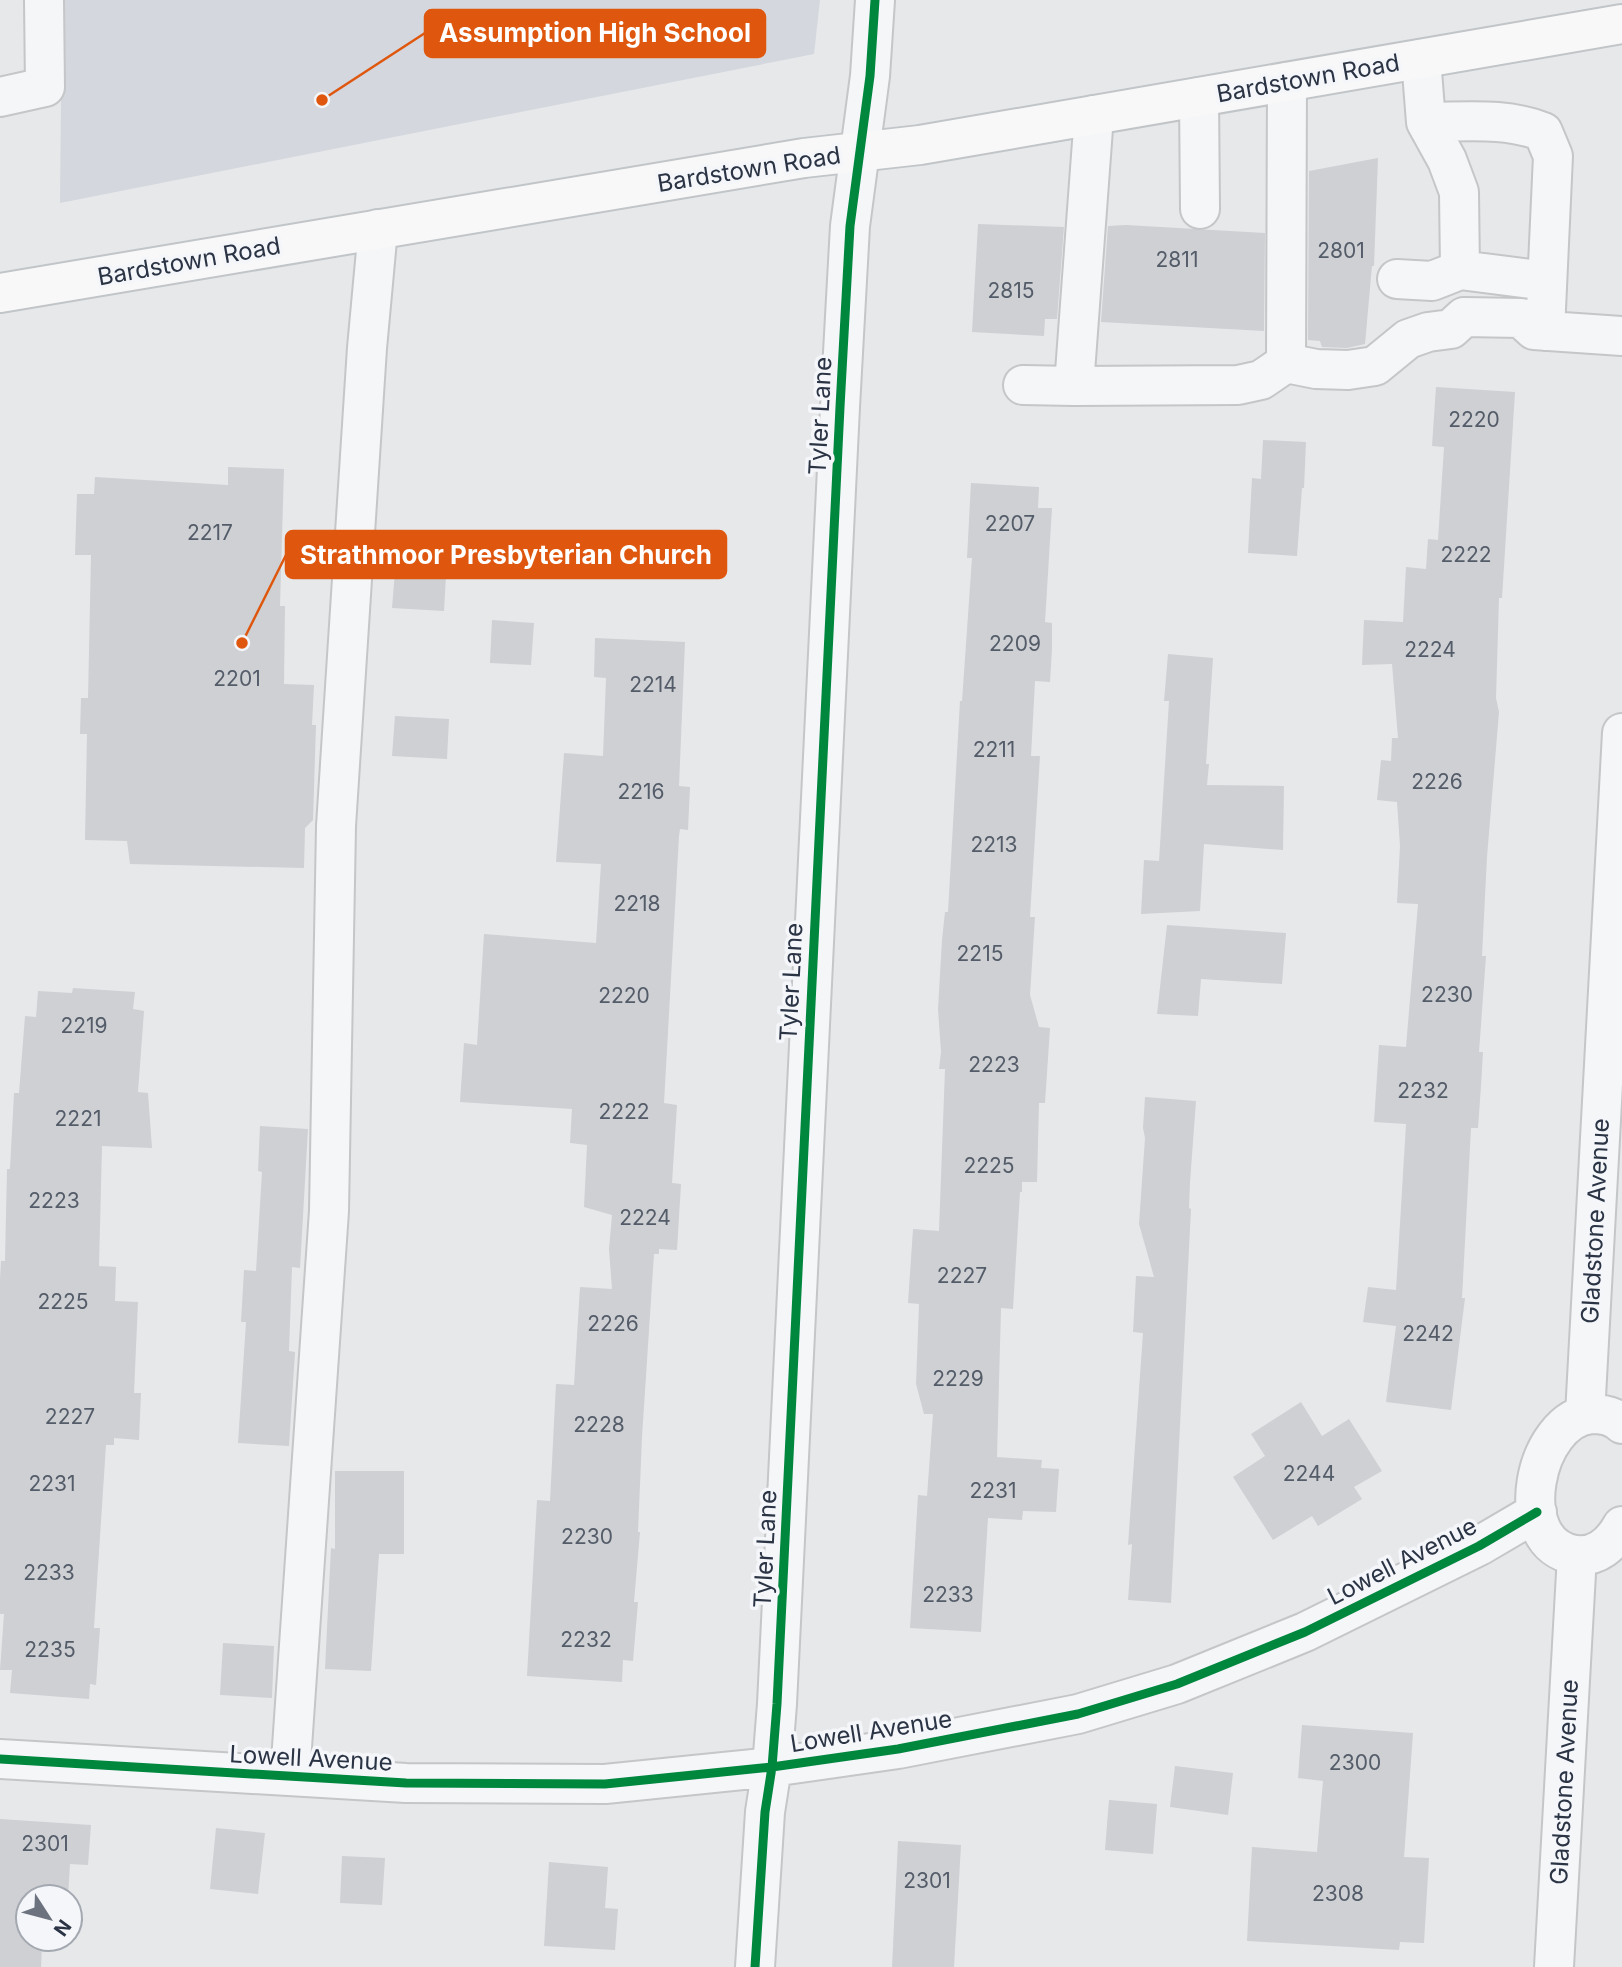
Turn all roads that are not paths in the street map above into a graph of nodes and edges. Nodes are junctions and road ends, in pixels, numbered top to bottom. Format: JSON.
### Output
{"nodes":[{"id":1,"x":44,"y":0,"type":"edge"},
{"id":2,"x":875,"y":0,"type":"edge"},
{"id":3,"x":1622,"y":24,"type":"edge"},
{"id":4,"x":1421,"y":59,"type":"junction"},
{"id":5,"x":1287,"y":82,"type":"junction"},
{"id":6,"x":0,"y":96,"type":"edge"},
{"id":7,"x":1199,"y":97,"type":"junction"},
{"id":8,"x":1094,"y":115,"type":"junction"},
{"id":9,"x":1426,"y":122,"type":"junction"},
{"id":10,"x":858,"y":152,"type":"junction"},
{"id":11,"x":1200,"y":209,"type":"dead end"},
{"id":12,"x":378,"y":229,"type":"junction"},
{"id":13,"x":1460,"y":270,"type":"junction"},
{"id":14,"x":1397,"y":279,"type":"dead end"},
{"id":15,"x":1547,"y":281,"type":"junction"},
{"id":16,"x":0,"y":293,"type":"edge"},
{"id":17,"x":1540,"y":330,"type":"junction"},
{"id":18,"x":1622,"y":336,"type":"edge"},
{"id":19,"x":1286,"y":363,"type":"junction"},
{"id":20,"x":1023,"y":385,"type":"dead end"},
{"id":21,"x":1074,"y":386,"type":"junction"},
{"id":22,"x":1622,"y":733,"type":"edge"},
{"id":23,"x":1585,"y":1415,"type":"junction"},
{"id":24,"x":1622,"y":1424,"type":"edge"},
{"id":25,"x":1536,"y":1512,"type":"junction"},
{"id":26,"x":1622,"y":1527,"type":"edge"},
{"id":27,"x":1577,"y":1555,"type":"junction"},
{"id":28,"x":0,"y":1759,"type":"edge"},
{"id":29,"x":772,"y":1767,"type":"junction"},
{"id":30,"x":290,"y":1776,"type":"junction"},
{"id":31,"x":755,"y":1967,"type":"edge"},
{"id":32,"x":1554,"y":1967,"type":"edge"}],
"edges":[{"from":1,"to":6,"type":"street"},
{"from":2,"to":10,"type":"street","name":"Tyler Lane"},
{"from":3,"to":4,"type":"main road","name":"Bardstown Road"},
{"from":4,"to":5,"type":"main road","name":"Bardstown Road"},
{"from":4,"to":9,"type":"street"},
{"from":5,"to":7,"type":"main road","name":"Bardstown Road"},
{"from":5,"to":19,"type":"street"},
{"from":7,"to":8,"type":"main road","name":"Bardstown Road"},
{"from":7,"to":11,"type":"street"},
{"from":8,"to":10,"type":"main road","name":"Bardstown Road"},
{"from":8,"to":21,"type":"street"},
{"from":9,"to":13,"type":"street"},
{"from":9,"to":15,"type":"street"},
{"from":10,"to":12,"type":"main road","name":"Bardstown Road"},
{"from":10,"to":29,"type":"street","name":"Tyler Lane"},
{"from":12,"to":16,"type":"main road","name":"Bardstown Road"},
{"from":12,"to":30,"type":"street"},
{"from":13,"to":14,"type":"street"},
{"from":13,"to":15,"type":"street"},
{"from":15,"to":17,"type":"street"},
{"from":17,"to":18,"type":"street"},
{"from":17,"to":19,"type":"street"},
{"from":19,"to":21,"type":"street"},
{"from":20,"to":21,"type":"street"},
{"from":22,"to":23,"type":"street","name":"Gladstone Avenue"},
{"from":23,"to":24,"type":"street"},
{"from":23,"to":25,"type":"street"},
{"from":25,"to":27,"type":"street"},
{"from":25,"to":29,"type":"street","name":"Lowell Avenue"},
{"from":26,"to":27,"type":"street"},
{"from":27,"to":32,"type":"street","name":"Gladstone Avenue"},
{"from":28,"to":30,"type":"street","name":"Lowell Avenue"},
{"from":29,"to":30,"type":"street","name":"Lowell Avenue"},
{"from":29,"to":31,"type":"street","name":"Tyler Lane"}]}
